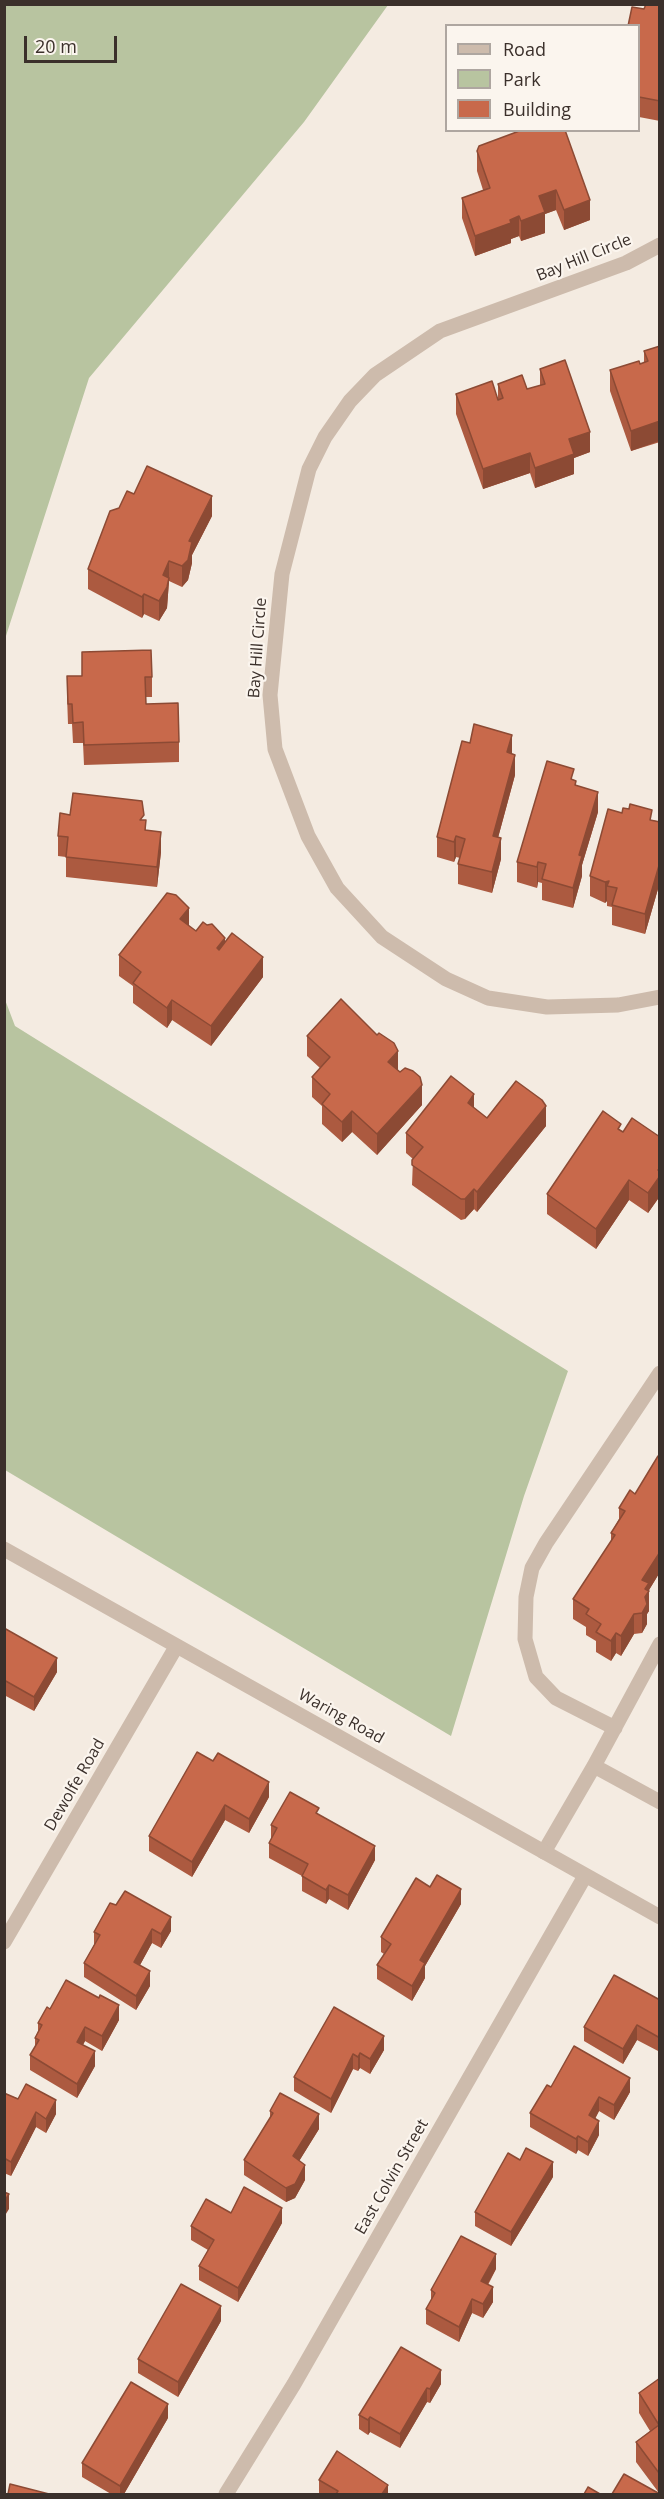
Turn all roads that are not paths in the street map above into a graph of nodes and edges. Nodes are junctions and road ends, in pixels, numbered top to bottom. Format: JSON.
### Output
{"nodes":[{"id":1,"x":660,"y":245,"type":"edge"},
{"id":2,"x":660,"y":997,"type":"edge"},
{"id":3,"x":660,"y":1373,"type":"edge"},
{"id":4,"x":4,"y":1549,"type":"edge"},
{"id":5,"x":660,"y":1644,"type":"edge"},
{"id":6,"x":176,"y":1647,"type":"junction"},
{"id":7,"x":615,"y":1728,"type":"junction"},
{"id":8,"x":594,"y":1766,"type":"junction"},
{"id":9,"x":660,"y":1802,"type":"edge"},
{"id":10,"x":544,"y":1852,"type":"junction"},
{"id":11,"x":585,"y":1876,"type":"junction"},
{"id":12,"x":660,"y":1917,"type":"edge"},
{"id":13,"x":4,"y":1942,"type":"edge"},
{"id":14,"x":226,"y":2494,"type":"edge"}],
"edges":[{"from":1,"to":2,"type":"street","name":"Bay Hill Circle"},
{"from":3,"to":7,"type":"street"},
{"from":4,"to":6,"type":"street","name":"Waring Road"},
{"from":5,"to":7,"type":"street"},
{"from":6,"to":10,"type":"street","name":"Waring Road"},
{"from":6,"to":13,"type":"street","name":"Dewolfe Road"},
{"from":7,"to":8,"type":"street"},
{"from":8,"to":9,"type":"street"},
{"from":8,"to":10,"type":"street"},
{"from":10,"to":11,"type":"street","name":"Waring Road"},
{"from":11,"to":12,"type":"street","name":"Waring Road"},
{"from":11,"to":14,"type":"street","name":"East Colvin Street"}]}
